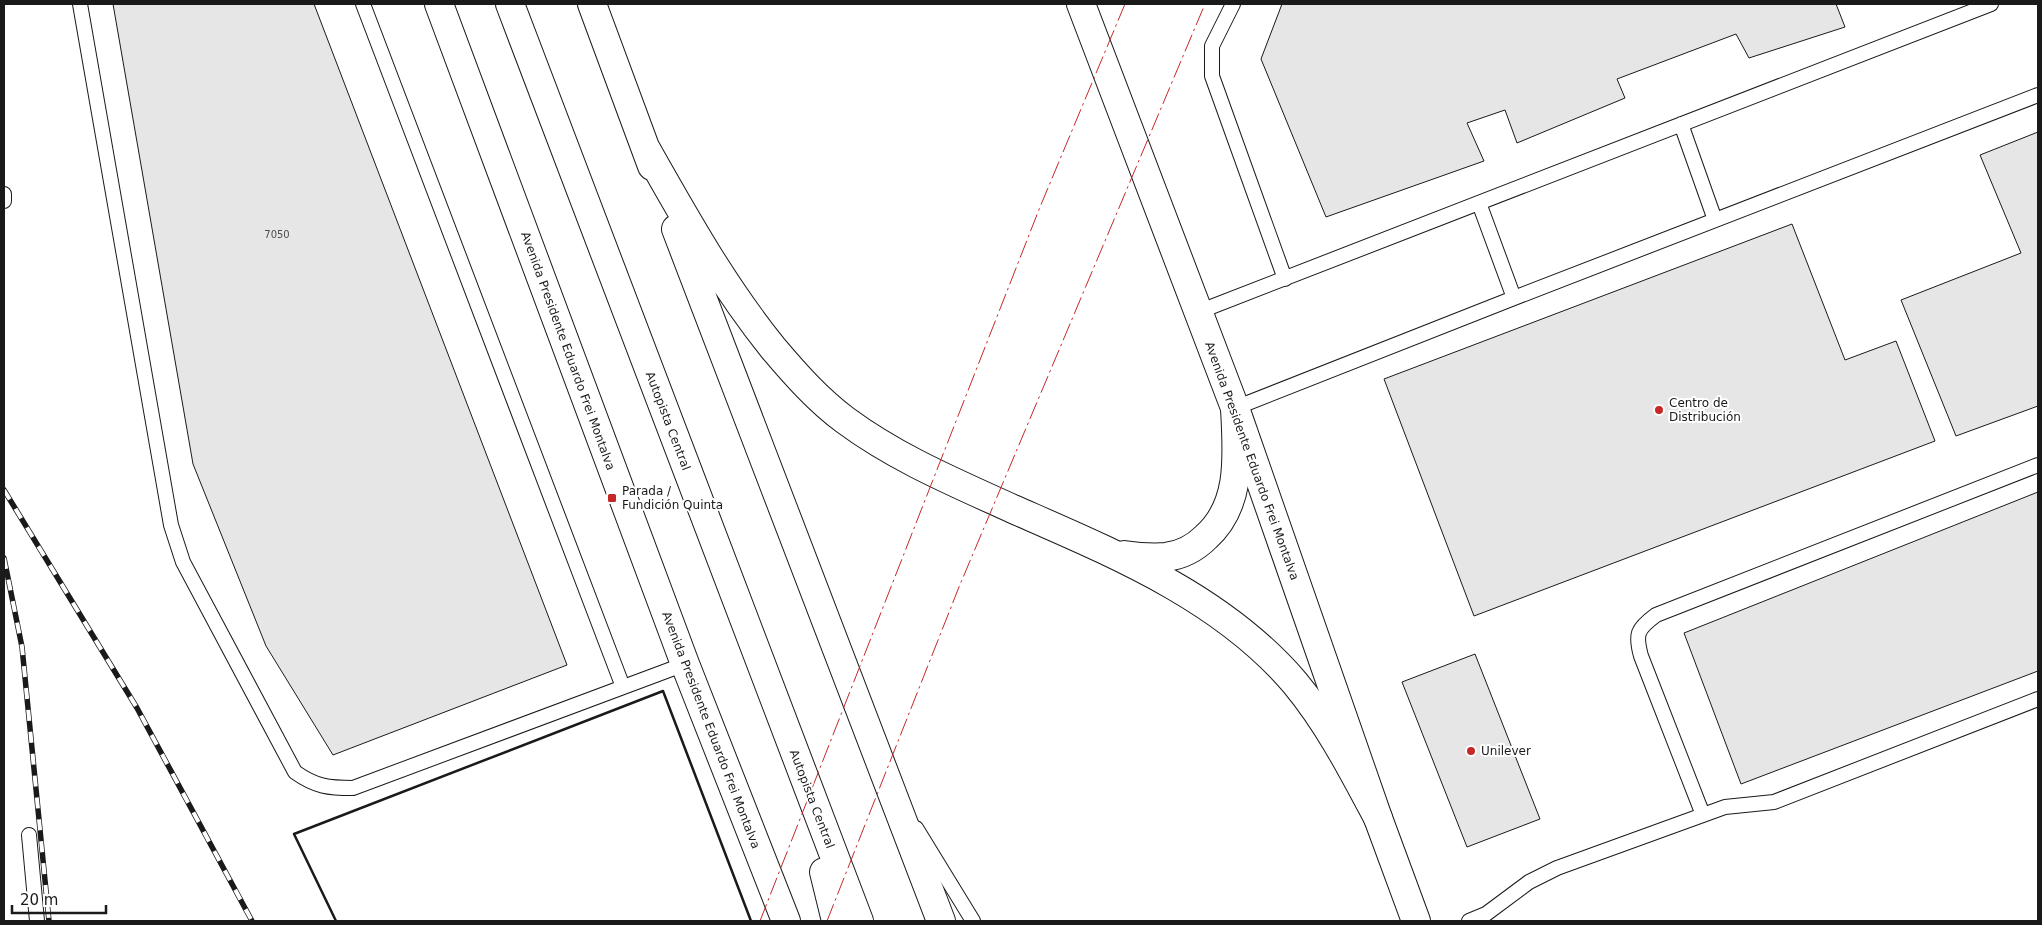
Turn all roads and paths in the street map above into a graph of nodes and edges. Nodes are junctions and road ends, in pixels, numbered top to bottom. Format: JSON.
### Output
{"nodes":[{"id":1,"x":80,"y":4,"type":"edge"},
{"id":2,"x":363,"y":4,"type":"edge"},
{"id":3,"x":439,"y":4,"type":"edge"},
{"id":4,"x":510,"y":4,"type":"edge"},
{"id":5,"x":592,"y":4,"type":"edge"},
{"id":6,"x":1081,"y":4,"type":"edge"},
{"id":7,"x":1232,"y":4,"type":"edge"},
{"id":8,"x":1991,"y":4,"type":"edge"},
{"id":9,"x":2038,"y":95,"type":"edge"},
{"id":10,"x":1681,"y":124,"type":"junction"},
{"id":11,"x":646,"y":149,"type":"junction"},
{"id":12,"x":4,"y":194,"type":"edge"},
{"id":13,"x":4,"y":201,"type":"edge"},
{"id":14,"x":1479,"y":203,"type":"junction"},
{"id":15,"x":1716,"y":220,"type":"junction"},
{"id":16,"x":1285,"y":279,"type":"junction"},
{"id":17,"x":1514,"y":298,"type":"junction"},
{"id":18,"x":1198,"y":312,"type":"junction"},
{"id":19,"x":1235,"y":408,"type":"junction"},
{"id":20,"x":2038,"y":465,"type":"edge"},
{"id":21,"x":1115,"y":554,"type":"junction"},
{"id":22,"x":685,"y":664,"type":"junction"},
{"id":23,"x":623,"y":687,"type":"junction"},
{"id":24,"x":2038,"y":699,"type":"edge"},
{"id":25,"x":796,"y":759,"type":"junction"},
{"id":26,"x":887,"y":780,"type":"junction"},
{"id":27,"x":1703,"y":815,"type":"junction"},
{"id":28,"x":1378,"y":818,"type":"junction"},
{"id":29,"x":29,"y":835,"type":"dead end"},
{"id":30,"x":37,"y":921,"type":"edge"},
{"id":31,"x":786,"y":921,"type":"edge"},
{"id":32,"x":836,"y":921,"type":"edge"},
{"id":33,"x":859,"y":921,"type":"edge"},
{"id":34,"x":941,"y":921,"type":"edge"},
{"id":35,"x":972,"y":921,"type":"edge"},
{"id":36,"x":1416,"y":921,"type":"edge"},
{"id":37,"x":1469,"y":921,"type":"edge"}],
"edges":[{"from":1,"to":23,"type":"lane"},
{"from":2,"to":23,"type":"lane"},
{"from":3,"to":22,"type":"main road","name":"Avenida Presidente Eduardo Frei Montalva"},
{"from":4,"to":25,"type":"main road","name":"Autopista Central"},
{"from":5,"to":11,"type":"main road"},
{"from":6,"to":18,"type":"main road","name":"Avenida Presidente Eduardo Frei Montalva"},
{"from":7,"to":16,"type":"lane"},
{"from":8,"to":10,"type":"lane"},
{"from":9,"to":15,"type":"lane"},
{"from":10,"to":14,"type":"lane"},
{"from":10,"to":15,"type":"lane"},
{"from":11,"to":21,"type":"main road"},
{"from":11,"to":26,"type":"main road"},
{"from":12,"to":13,"type":"lane"},
{"from":14,"to":16,"type":"lane"},
{"from":14,"to":17,"type":"lane"},
{"from":15,"to":17,"type":"lane"},
{"from":16,"to":18,"type":"lane"},
{"from":17,"to":19,"type":"lane"},
{"from":18,"to":19,"type":"main road","name":"Avenida Presidente Eduardo Frei Montalva"},
{"from":19,"to":21,"type":"main road"},
{"from":19,"to":28,"type":"main road","name":"Avenida Presidente Eduardo Frei Montalva"},
{"from":20,"to":27,"type":"lane"},
{"from":21,"to":28,"type":"main road"},
{"from":22,"to":23,"type":"lane"},
{"from":22,"to":31,"type":"main road","name":"Avenida Presidente Eduardo Frei Montalva"},
{"from":24,"to":27,"type":"lane"},
{"from":25,"to":32,"type":"main road"},
{"from":25,"to":33,"type":"main road","name":"Autopista Central"},
{"from":26,"to":34,"type":"main road"},
{"from":26,"to":35,"type":"lane"},
{"from":27,"to":37,"type":"lane"},
{"from":28,"to":36,"type":"main road","name":"Avenida Presidente Eduardo Frei Montalva"},
{"from":29,"to":30,"type":"lane"}]}
